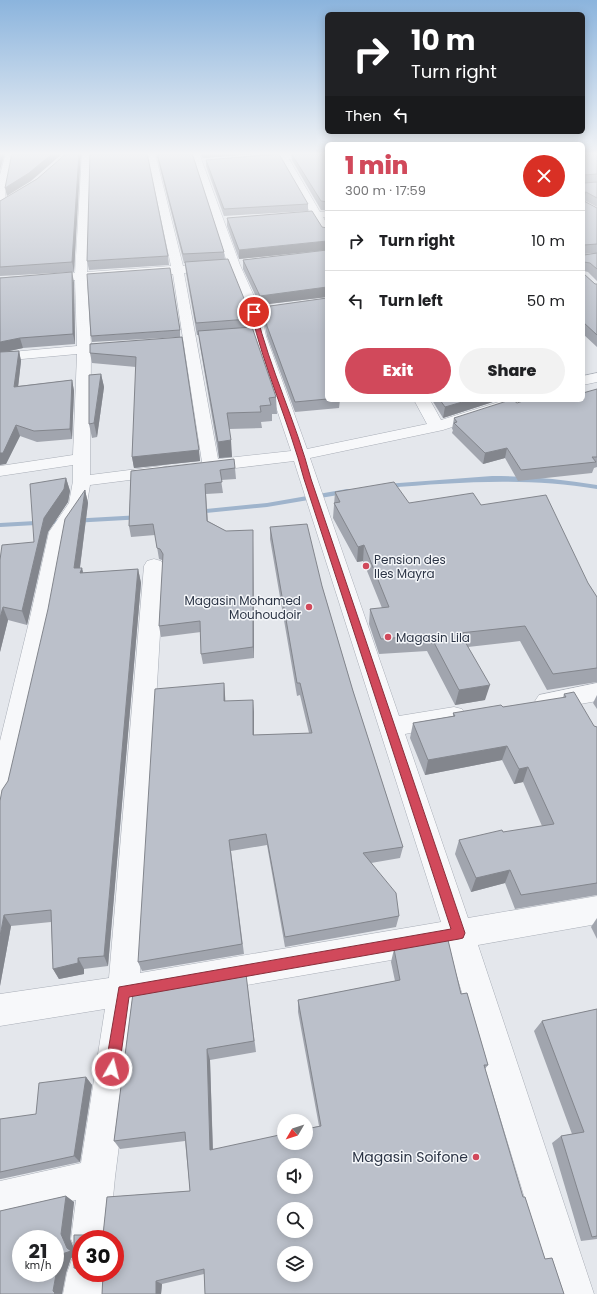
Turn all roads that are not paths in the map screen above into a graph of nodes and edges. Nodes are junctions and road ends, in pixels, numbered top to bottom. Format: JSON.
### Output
{"nodes":[{"id":1,"x":84,"y":213,"type":"edge"},
{"id":2,"x":165,"y":213,"type":"edge"},
{"id":3,"x":220,"y":213,"type":"edge"},
{"id":4,"x":322,"y":215,"type":"edge"},
{"id":5,"x":272,"y":219,"type":"edge"},
{"id":6,"x":325,"y":226,"type":"edge"},
{"id":7,"x":250,"y":263,"type":"edge"},
{"id":8,"x":234,"y":265,"type":"junction"},
{"id":9,"x":178,"y":270,"type":"junction"},
{"id":10,"x":81,"y":277,"type":"junction"},
{"id":11,"x":0,"y":282,"type":"edge"},
{"id":12,"x":268,"y":310,"type":"edge"},
{"id":13,"x":254,"y":312,"type":"junction"},
{"id":14,"x":259,"y":336,"type":"junction"},
{"id":15,"x":244,"y":338,"type":"edge"},
{"id":16,"x":205,"y":341,"type":"edge"},
{"id":17,"x":190,"y":342,"type":"junction"},
{"id":18,"x":175,"y":343,"type":"edge"},
{"id":19,"x":114,"y":347,"type":"edge"},
{"id":20,"x":84,"y":349,"type":"junction"},
{"id":21,"x":0,"y":357,"type":"edge"},
{"id":22,"x":597,"y":377,"type":"edge"},
{"id":23,"x":585,"y":380,"type":"edge"},
{"id":24,"x":423,"y":402,"type":"edge"},
{"id":25,"x":514,"y":402,"type":"edge"},
{"id":26,"x":436,"y":427,"type":"junction"},
{"id":27,"x":301,"y":455,"type":"junction"},
{"id":28,"x":81,"y":459,"type":"junction"},
{"id":29,"x":211,"y":466,"type":"junction"},
{"id":30,"x":0,"y":471,"type":"edge"},
{"id":31,"x":82,"y":481,"type":"junction"},
{"id":32,"x":154,"y":566,"type":"dead end"},
{"id":33,"x":586,"y":701,"type":"edge"},
{"id":34,"x":529,"y":704,"type":"edge"},
{"id":35,"x":475,"y":713,"type":"edge"},
{"id":36,"x":390,"y":727,"type":"junction"},
{"id":37,"x":0,"y":793,"type":"edge"},
{"id":38,"x":597,"y":910,"type":"edge"},
{"id":39,"x":459,"y":933,"type":"junction"},
{"id":40,"x":123,"y":991,"type":"junction"},
{"id":41,"x":0,"y":1010,"type":"edge"},
{"id":42,"x":96,"y":1177,"type":"junction"},
{"id":43,"x":0,"y":1199,"type":"edge"},
{"id":44,"x":91,"y":1230,"type":"edge"},
{"id":45,"x":85,"y":1282,"type":"edge"},
{"id":46,"x":83,"y":1294,"type":"edge"},
{"id":47,"x":574,"y":1294,"type":"edge"}],
"edges":[{"from":1,"to":10,"type":"street"},
{"from":2,"to":9,"type":"street"},
{"from":3,"to":8,"type":"street"},
{"from":4,"to":5,"type":"street"},
{"from":4,"to":6,"type":"street"},
{"from":7,"to":8,"type":"street"},
{"from":8,"to":9,"type":"street"},
{"from":8,"to":13,"type":"street"},
{"from":9,"to":10,"type":"street"},
{"from":9,"to":17,"type":"street"},
{"from":10,"to":11,"type":"street"},
{"from":10,"to":20,"type":"street"},
{"from":12,"to":13,"type":"street"},
{"from":13,"to":14,"type":"street"},
{"from":14,"to":15,"type":"street"},
{"from":14,"to":27,"type":"street"},
{"from":16,"to":17,"type":"street"},
{"from":17,"to":18,"type":"street"},
{"from":17,"to":29,"type":"street"},
{"from":19,"to":20,"type":"street"},
{"from":20,"to":21,"type":"street"},
{"from":20,"to":28,"type":"street"},
{"from":22,"to":23,"type":"street"},
{"from":24,"to":26,"type":"street"},
{"from":25,"to":26,"type":"street"},
{"from":26,"to":27,"type":"street"},
{"from":27,"to":29,"type":"street"},
{"from":27,"to":36,"type":"street"},
{"from":28,"to":30,"type":"street"},
{"from":28,"to":31,"type":"street"},
{"from":29,"to":31,"type":"street"},
{"from":31,"to":37,"type":"street"},
{"from":32,"to":40,"type":"street"},
{"from":33,"to":34,"type":"street"},
{"from":35,"to":36,"type":"street"},
{"from":36,"to":39,"type":"street"},
{"from":38,"to":39,"type":"street"},
{"from":39,"to":40,"type":"street"},
{"from":39,"to":47,"type":"street"},
{"from":40,"to":41,"type":"street"},
{"from":40,"to":42,"type":"street"},
{"from":42,"to":43,"type":"street"},
{"from":42,"to":44,"type":"street"},
{"from":45,"to":46,"type":"street"}]}
